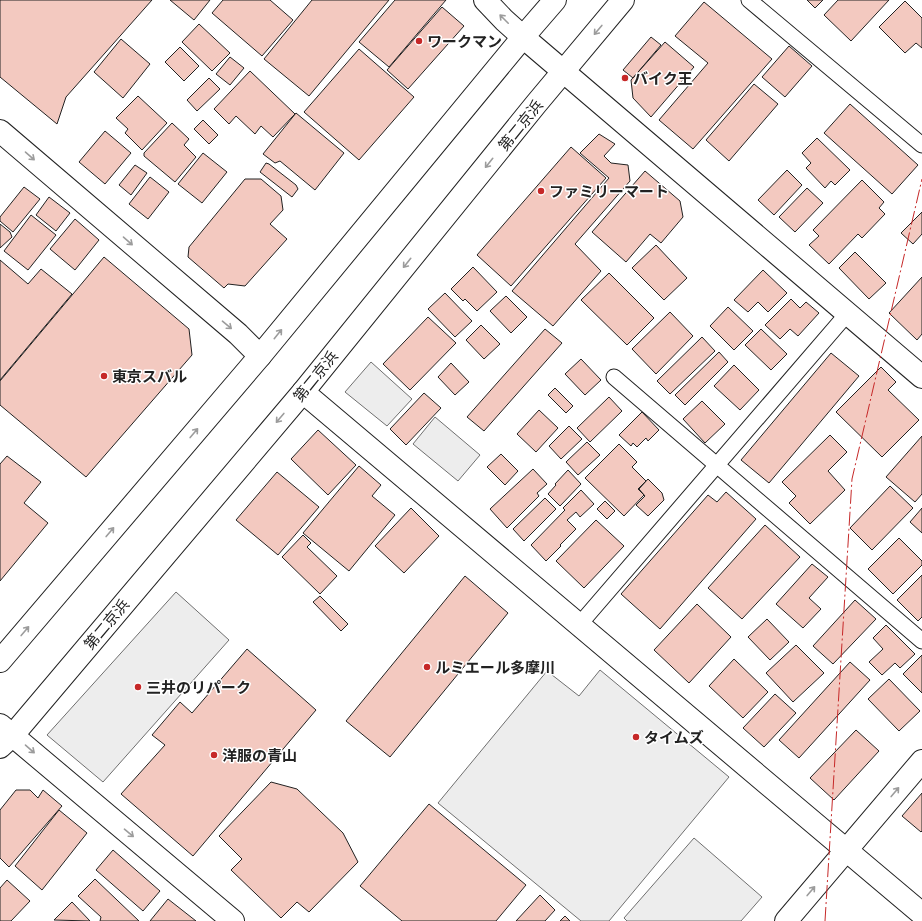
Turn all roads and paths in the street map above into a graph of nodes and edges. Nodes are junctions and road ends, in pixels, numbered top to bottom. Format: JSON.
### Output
{"nodes":[{"id":1,"x":486,"y":0,"type":"edge"},
{"id":2,"x":555,"y":0,"type":"edge"},
{"id":3,"x":624,"y":0,"type":"edge"},
{"id":4,"x":749,"y":0,"type":"edge"},
{"id":5,"x":523,"y":36,"type":"junction"},
{"id":6,"x":564,"y":71,"type":"junction"},
{"id":7,"x":0,"y":131,"type":"edge"},
{"id":8,"x":922,"y":145,"type":"edge"},
{"id":9,"x":847,"y":314,"type":"junction"},
{"id":10,"x":260,"y":356,"type":"junction"},
{"id":11,"x":614,"y":377,"type":"dead end"},
{"id":12,"x":922,"y":378,"type":"edge"},
{"id":13,"x":303,"y":392,"type":"junction"},
{"id":14,"x":717,"y":465,"type":"junction"},
{"id":15,"x":579,"y":625,"type":"junction"},
{"id":16,"x":922,"y":641,"type":"edge"},
{"id":17,"x":0,"y":661,"type":"edge"},
{"id":18,"x":4,"y":735,"type":"edge"},
{"id":19,"x":922,"y":761,"type":"edge"},
{"id":20,"x":846,"y":850,"type":"junction"},
{"id":21,"x":922,"y":914,"type":"edge"},
{"id":22,"x":233,"y":921,"type":"edge"},
{"id":23,"x":786,"y":921,"type":"edge"}],
"edges":[{"from":5,"to":1,"type":"main road","one_way":true},
{"from":2,"to":5,"type":"main road"},
{"from":3,"to":6,"type":"main road","name":"第二京浜","one_way":true},
{"from":4,"to":8,"type":"lane"},
{"from":5,"to":6,"type":"main road"},
{"from":10,"to":5,"type":"main road","one_way":true},
{"from":6,"to":9,"type":"main road"},
{"from":6,"to":13,"type":"main road","name":"第二京浜","one_way":true},
{"from":7,"to":10,"type":"main road","one_way":true},
{"from":9,"to":12,"type":"main road"},
{"from":9,"to":14,"type":"lane"},
{"from":17,"to":10,"type":"main road","one_way":true},
{"from":11,"to":14,"type":"lane"},
{"from":13,"to":15,"type":"main road"},
{"from":13,"to":18,"type":"main road","name":"第二京浜","one_way":true},
{"from":14,"to":15,"type":"lane"},
{"from":14,"to":16,"type":"lane"},
{"from":15,"to":20,"type":"main road"},
{"from":18,"to":22,"type":"main road","one_way":true},
{"from":20,"to":19,"type":"main road","one_way":true},
{"from":20,"to":21,"type":"main road"},
{"from":23,"to":20,"type":"main road","one_way":true}]}
